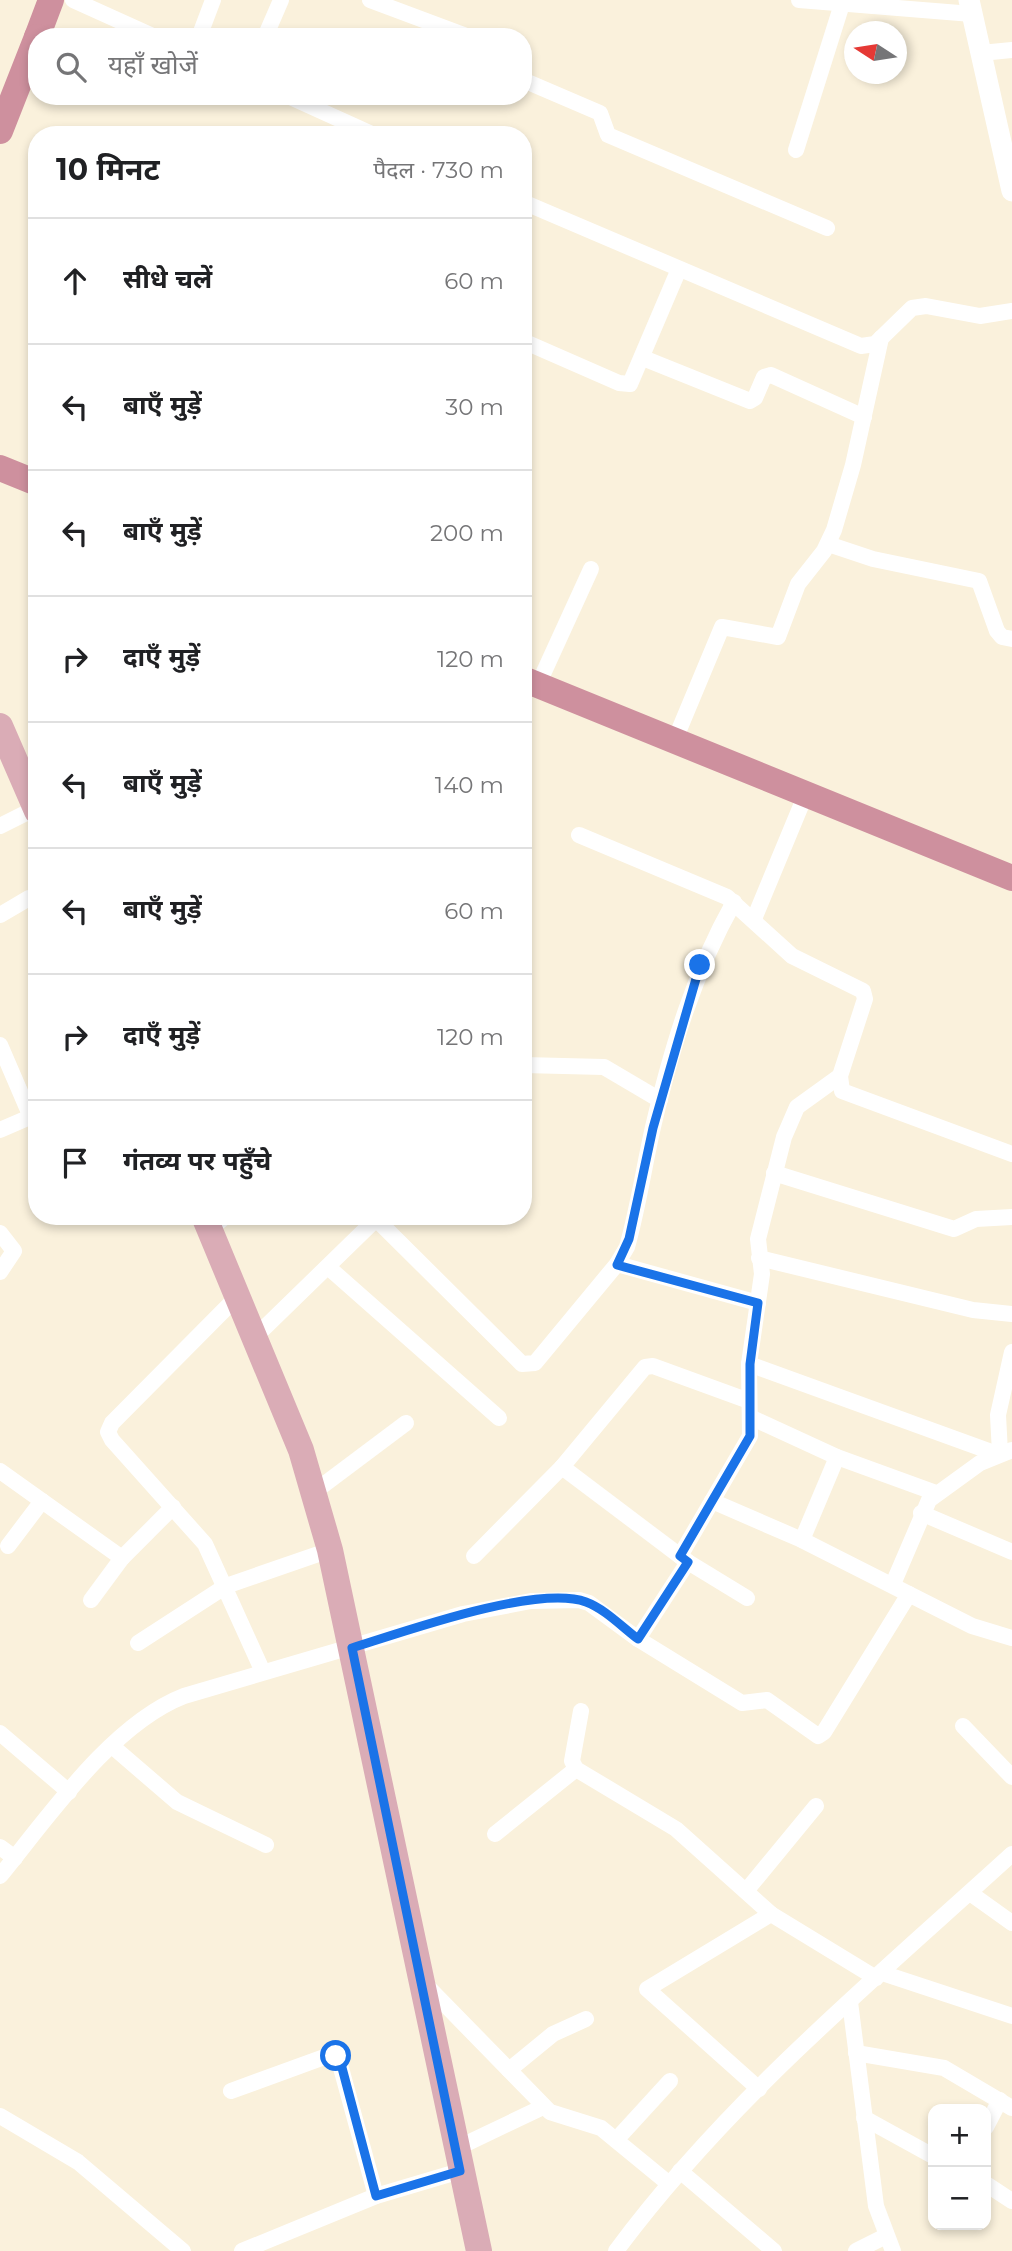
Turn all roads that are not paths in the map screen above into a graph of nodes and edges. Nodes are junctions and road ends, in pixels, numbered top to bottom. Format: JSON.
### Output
{"nodes":[{"id":1,"x":51,"y":0,"type":"edge"},
{"id":2,"x":73,"y":0,"type":"edge"},
{"id":3,"x":213,"y":0,"type":"edge"},
{"id":4,"x":281,"y":0,"type":"edge"},
{"id":5,"x":370,"y":0,"type":"edge"},
{"id":6,"x":799,"y":0,"type":"edge"},
{"id":7,"x":842,"y":4,"type":"junction"},
{"id":8,"x":970,"y":7,"type":"edge"},
{"id":9,"x":40,"y":28,"type":"edge"},
{"id":10,"x":135,"y":28,"type":"edge"},
{"id":11,"x":202,"y":28,"type":"edge"},
{"id":12,"x":269,"y":28,"type":"edge"},
{"id":13,"x":445,"y":28,"type":"edge"},
{"id":14,"x":1012,"y":50,"type":"edge"},
{"id":15,"x":981,"y":53,"type":"junction"},
{"id":16,"x":28,"y":60,"type":"edge"},
{"id":17,"x":532,"y":84,"type":"edge"},
{"id":18,"x":308,"y":105,"type":"edge"},
{"id":19,"x":354,"y":126,"type":"edge"},
{"id":20,"x":1,"y":129,"type":"edge"},
{"id":21,"x":796,"y":150,"type":"dead end"},
{"id":22,"x":0,"y":153,"type":"edge"},
{"id":23,"x":1011,"y":183,"type":"edge"},
{"id":24,"x":532,"y":206,"type":"edge"},
{"id":25,"x":827,"y":228,"type":"dead end"},
{"id":26,"x":679,"y":269,"type":"junction"},
{"id":27,"x":1012,"y":311,"type":"edge"},
{"id":28,"x":881,"y":338,"type":"junction"},
{"id":29,"x":532,"y":345,"type":"edge"},
{"id":30,"x":643,"y":358,"type":"junction"},
{"id":31,"x":864,"y":417,"type":"junction"},
{"id":32,"x":0,"y":468,"type":"edge"},
{"id":33,"x":28,"y":479,"type":"edge"},
{"id":34,"x":828,"y":544,"type":"junction"},
{"id":35,"x":591,"y":569,"type":"dead end"},
{"id":36,"x":1012,"y":639,"type":"edge"},
{"id":37,"x":532,"y":680,"type":"edge"},
{"id":38,"x":532,"y":682,"type":"edge"},
{"id":39,"x":0,"y":726,"type":"edge"},
{"id":40,"x":674,"y":742,"type":"junction"},
{"id":41,"x":28,"y":791,"type":"edge"},
{"id":42,"x":805,"y":796,"type":"junction"},
{"id":43,"x":28,"y":813,"type":"edge"},
{"id":44,"x":0,"y":826,"type":"edge"},
{"id":45,"x":579,"y":835,"type":"dead end"},
{"id":46,"x":1012,"y":878,"type":"edge"},
{"id":47,"x":28,"y":899,"type":"edge"},
{"id":48,"x":734,"y":902,"type":"junction"},
{"id":49,"x":0,"y":915,"type":"edge"},
{"id":50,"x":754,"y":919,"type":"junction"},
{"id":51,"x":0,"y":1045,"type":"edge"},
{"id":52,"x":532,"y":1065,"type":"edge"},
{"id":53,"x":840,"y":1076,"type":"junction"},
{"id":54,"x":660,"y":1100,"type":"junction"},
{"id":55,"x":28,"y":1103,"type":"edge"},
{"id":56,"x":28,"y":1118,"type":"edge"},
{"id":57,"x":0,"y":1130,"type":"edge"},
{"id":58,"x":1012,"y":1154,"type":"edge"},
{"id":59,"x":774,"y":1172,"type":"junction"},
{"id":60,"x":1012,"y":1217,"type":"edge"},
{"id":61,"x":214,"y":1225,"type":"edge"},
{"id":62,"x":370,"y":1225,"type":"edge"},
{"id":63,"x":384,"y":1225,"type":"edge"},
{"id":64,"x":0,"y":1233,"type":"edge"},
{"id":65,"x":759,"y":1258,"type":"junction"},
{"id":66,"x":617,"y":1265,"type":"junction"},
{"id":67,"x":328,"y":1267,"type":"junction"},
{"id":68,"x":0,"y":1272,"type":"edge"},
{"id":69,"x":237,"y":1297,"type":"junction"},
{"id":70,"x":758,"y":1303,"type":"junction"},
{"id":71,"x":1012,"y":1314,"type":"edge"},
{"id":72,"x":255,"y":1337,"type":"junction"},
{"id":73,"x":1012,"y":1352,"type":"edge"},
{"id":74,"x":750,"y":1364,"type":"junction"},
{"id":75,"x":749,"y":1409,"type":"junction"},
{"id":76,"x":499,"y":1418,"type":"dead end"},
{"id":77,"x":407,"y":1423,"type":"dead end"},
{"id":78,"x":1003,"y":1452,"type":"edge"},
{"id":79,"x":837,"y":1457,"type":"junction"},
{"id":80,"x":562,"y":1467,"type":"junction"},
{"id":81,"x":0,"y":1471,"type":"edge"},
{"id":82,"x":314,"y":1492,"type":"junction"},
{"id":83,"x":936,"y":1493,"type":"junction"},
{"id":84,"x":42,"y":1501,"type":"junction"},
{"id":85,"x":712,"y":1501,"type":"junction"},
{"id":86,"x":173,"y":1507,"type":"junction"},
{"id":87,"x":921,"y":1513,"type":"junction"},
{"id":88,"x":802,"y":1540,"type":"junction"},
{"id":89,"x":8,"y":1546,"type":"dead end"},
{"id":90,"x":330,"y":1550,"type":"junction"},
{"id":91,"x":1012,"y":1552,"type":"edge"},
{"id":92,"x":474,"y":1556,"type":"dead end"},
{"id":93,"x":122,"y":1558,"type":"junction"},
{"id":94,"x":684,"y":1559,"type":"junction"},
{"id":95,"x":893,"y":1584,"type":"junction"},
{"id":96,"x":226,"y":1586,"type":"junction"},
{"id":97,"x":909,"y":1594,"type":"junction"},
{"id":98,"x":747,"y":1598,"type":"dead end"},
{"id":99,"x":91,"y":1600,"type":"dead end"},
{"id":100,"x":1012,"y":1638,"type":"edge"},
{"id":101,"x":638,"y":1639,"type":"junction"},
{"id":102,"x":138,"y":1643,"type":"dead end"},
{"id":103,"x":352,"y":1648,"type":"junction"},
{"id":104,"x":263,"y":1672,"type":"junction"},
{"id":105,"x":581,"y":1711,"type":"dead end"},
{"id":106,"x":963,"y":1726,"type":"dead end"},
{"id":107,"x":0,"y":1733,"type":"edge"},
{"id":108,"x":112,"y":1746,"type":"junction"},
{"id":109,"x":576,"y":1769,"type":"junction"},
{"id":110,"x":1012,"y":1777,"type":"edge"},
{"id":111,"x":69,"y":1792,"type":"junction"},
{"id":112,"x":816,"y":1806,"type":"dead end"},
{"id":113,"x":495,"y":1835,"type":"dead end"},
{"id":114,"x":266,"y":1845,"type":"dead end"},
{"id":115,"x":0,"y":1847,"type":"edge"},
{"id":116,"x":1011,"y":1857,"type":"edge"},
{"id":117,"x":15,"y":1858,"type":"junction"},
{"id":118,"x":0,"y":1876,"type":"edge"},
{"id":119,"x":746,"y":1891,"type":"junction"},
{"id":120,"x":970,"y":1893,"type":"junction"},
{"id":121,"x":771,"y":1914,"type":"junction"},
{"id":122,"x":1012,"y":1923,"type":"edge"},
{"id":123,"x":879,"y":1975,"type":"junction"},
{"id":124,"x":422,"y":1980,"type":"junction"},
{"id":125,"x":850,"y":2001,"type":"junction"},
{"id":126,"x":1012,"y":2016,"type":"edge"},
{"id":127,"x":586,"y":2019,"type":"dead end"},
{"id":128,"x":856,"y":2053,"type":"junction"},
{"id":129,"x":509,"y":2070,"type":"junction"},
{"id":130,"x":670,"y":2081,"type":"dead end"},
{"id":131,"x":759,"y":2089,"type":"junction"},
{"id":132,"x":231,"y":2091,"type":"dead end"},
{"id":133,"x":1006,"y":2104,"type":"edge"},
{"id":134,"x":543,"y":2107,"type":"junction"},
{"id":135,"x":0,"y":2116,"type":"edge"},
{"id":136,"x":864,"y":2118,"type":"junction"},
{"id":137,"x":991,"y":2121,"type":"edge"},
{"id":138,"x":616,"y":2140,"type":"junction"},
{"id":139,"x":928,"y":2152,"type":"edge"},
{"id":140,"x":457,"y":2160,"type":"junction"},
{"id":141,"x":680,"y":2171,"type":"junction"},
{"id":142,"x":668,"y":2183,"type":"junction"},
{"id":143,"x":991,"y":2188,"type":"edge"},
{"id":144,"x":376,"y":2196,"type":"junction"},
{"id":145,"x":1012,"y":2201,"type":"edge"},
{"id":146,"x":890,"y":2244,"type":"edge"},
{"id":147,"x":183,"y":2251,"type":"edge"},
{"id":148,"x":242,"y":2251,"type":"edge"},
{"id":149,"x":479,"y":2251,"type":"edge"},
{"id":150,"x":616,"y":2251,"type":"edge"},
{"id":151,"x":774,"y":2251,"type":"edge"},
{"id":152,"x":856,"y":2251,"type":"edge"}],
"edges":[{"from":1,"to":9,"type":"highway"},
{"from":2,"to":10,"type":"street"},
{"from":3,"to":11,"type":"street"},
{"from":4,"to":12,"type":"street"},
{"from":5,"to":13,"type":"street"},
{"from":6,"to":7,"type":"street"},
{"from":7,"to":8,"type":"street"},
{"from":7,"to":21,"type":"street"},
{"from":8,"to":15,"type":"street"},
{"from":14,"to":15,"type":"street"},
{"from":15,"to":23,"type":"street"},
{"from":16,"to":20,"type":"highway"},
{"from":17,"to":25,"type":"street"},
{"from":18,"to":19,"type":"street"},
{"from":20,"to":22,"type":"highway"},
{"from":24,"to":26,"type":"street"},
{"from":26,"to":28,"type":"street"},
{"from":26,"to":30,"type":"street"},
{"from":27,"to":28,"type":"street"},
{"from":28,"to":31,"type":"street"},
{"from":29,"to":30,"type":"street"},
{"from":30,"to":31,"type":"street"},
{"from":31,"to":34,"type":"street"},
{"from":32,"to":33,"type":"highway"},
{"from":34,"to":36,"type":"street"},
{"from":34,"to":40,"type":"street"},
{"from":35,"to":37,"type":"street"},
{"from":38,"to":40,"type":"highway"},
{"from":39,"to":41,"type":"main road"},
{"from":40,"to":42,"type":"highway"},
{"from":42,"to":46,"type":"highway"},
{"from":42,"to":50,"type":"street"},
{"from":43,"to":44,"type":"street"},
{"from":45,"to":48,"type":"street"},
{"from":47,"to":49,"type":"street"},
{"from":48,"to":50,"type":"street"},
{"from":48,"to":54,"type":"street"},
{"from":50,"to":53,"type":"street"},
{"from":51,"to":55,"type":"street"},
{"from":52,"to":54,"type":"street"},
{"from":53,"to":58,"type":"street"},
{"from":53,"to":59,"type":"street"},
{"from":54,"to":66,"type":"street"},
{"from":56,"to":57,"type":"street"},
{"from":59,"to":60,"type":"street"},
{"from":59,"to":65,"type":"street"},
{"from":61,"to":69,"type":"main road"},
{"from":62,"to":67,"type":"street"},
{"from":63,"to":66,"type":"street"},
{"from":64,"to":68,"type":"street"},
{"from":65,"to":70,"type":"street"},
{"from":65,"to":71,"type":"street"},
{"from":66,"to":70,"type":"street"},
{"from":67,"to":72,"type":"street"},
{"from":67,"to":76,"type":"street"},
{"from":69,"to":72,"type":"main road"},
{"from":69,"to":86,"type":"street"},
{"from":70,"to":74,"type":"street"},
{"from":72,"to":82,"type":"main road"},
{"from":73,"to":78,"type":"street"},
{"from":74,"to":75,"type":"street"},
{"from":74,"to":78,"type":"street"},
{"from":75,"to":79,"type":"street"},
{"from":75,"to":80,"type":"street"},
{"from":75,"to":85,"type":"street"},
{"from":77,"to":82,"type":"street"},
{"from":78,"to":83,"type":"street"},
{"from":79,"to":83,"type":"street"},
{"from":79,"to":88,"type":"street"},
{"from":80,"to":92,"type":"street"},
{"from":80,"to":94,"type":"street"},
{"from":81,"to":84,"type":"street"},
{"from":82,"to":90,"type":"main road"},
{"from":83,"to":87,"type":"street"},
{"from":84,"to":89,"type":"street"},
{"from":84,"to":93,"type":"street"},
{"from":85,"to":88,"type":"street"},
{"from":85,"to":94,"type":"street"},
{"from":86,"to":93,"type":"street"},
{"from":86,"to":96,"type":"street"},
{"from":87,"to":91,"type":"street"},
{"from":87,"to":95,"type":"street"},
{"from":88,"to":95,"type":"street"},
{"from":90,"to":96,"type":"street"},
{"from":90,"to":103,"type":"main road"},
{"from":93,"to":99,"type":"street"},
{"from":94,"to":98,"type":"street"},
{"from":94,"to":101,"type":"street"},
{"from":95,"to":97,"type":"street"},
{"from":96,"to":102,"type":"street"},
{"from":96,"to":104,"type":"street"},
{"from":97,"to":100,"type":"street"},
{"from":97,"to":101,"type":"street"},
{"from":101,"to":103,"type":"street"},
{"from":103,"to":104,"type":"street"},
{"from":103,"to":124,"type":"main road"},
{"from":104,"to":108,"type":"street"},
{"from":105,"to":109,"type":"street"},
{"from":106,"to":110,"type":"street"},
{"from":107,"to":111,"type":"street"},
{"from":108,"to":111,"type":"street"},
{"from":108,"to":114,"type":"street"},
{"from":109,"to":113,"type":"street"},
{"from":109,"to":119,"type":"street"},
{"from":111,"to":117,"type":"street"},
{"from":112,"to":119,"type":"street"},
{"from":115,"to":117,"type":"street"},
{"from":116,"to":120,"type":"street"},
{"from":117,"to":118,"type":"street"},
{"from":119,"to":121,"type":"street"},
{"from":120,"to":122,"type":"street"},
{"from":120,"to":123,"type":"street"},
{"from":121,"to":123,"type":"street"},
{"from":121,"to":131,"type":"street"},
{"from":123,"to":125,"type":"street"},
{"from":123,"to":126,"type":"street"},
{"from":124,"to":129,"type":"street"},
{"from":124,"to":140,"type":"main road"},
{"from":125,"to":128,"type":"street"},
{"from":125,"to":131,"type":"street"},
{"from":127,"to":129,"type":"street"},
{"from":128,"to":133,"type":"street"},
{"from":128,"to":136,"type":"street"},
{"from":129,"to":134,"type":"street"},
{"from":130,"to":138,"type":"street"},
{"from":131,"to":141,"type":"street"},
{"from":132,"to":144,"type":"street"},
{"from":133,"to":137,"type":"street"},
{"from":134,"to":138,"type":"street"},
{"from":134,"to":140,"type":"street"},
{"from":135,"to":147,"type":"street"},
{"from":136,"to":139,"type":"street"},
{"from":136,"to":146,"type":"street"},
{"from":138,"to":142,"type":"street"},
{"from":140,"to":144,"type":"street"},
{"from":140,"to":149,"type":"main road"},
{"from":141,"to":142,"type":"street"},
{"from":141,"to":151,"type":"street"},
{"from":142,"to":150,"type":"street"},
{"from":143,"to":145,"type":"street"},
{"from":144,"to":148,"type":"street"},
{"from":146,"to":152,"type":"street"}]}
